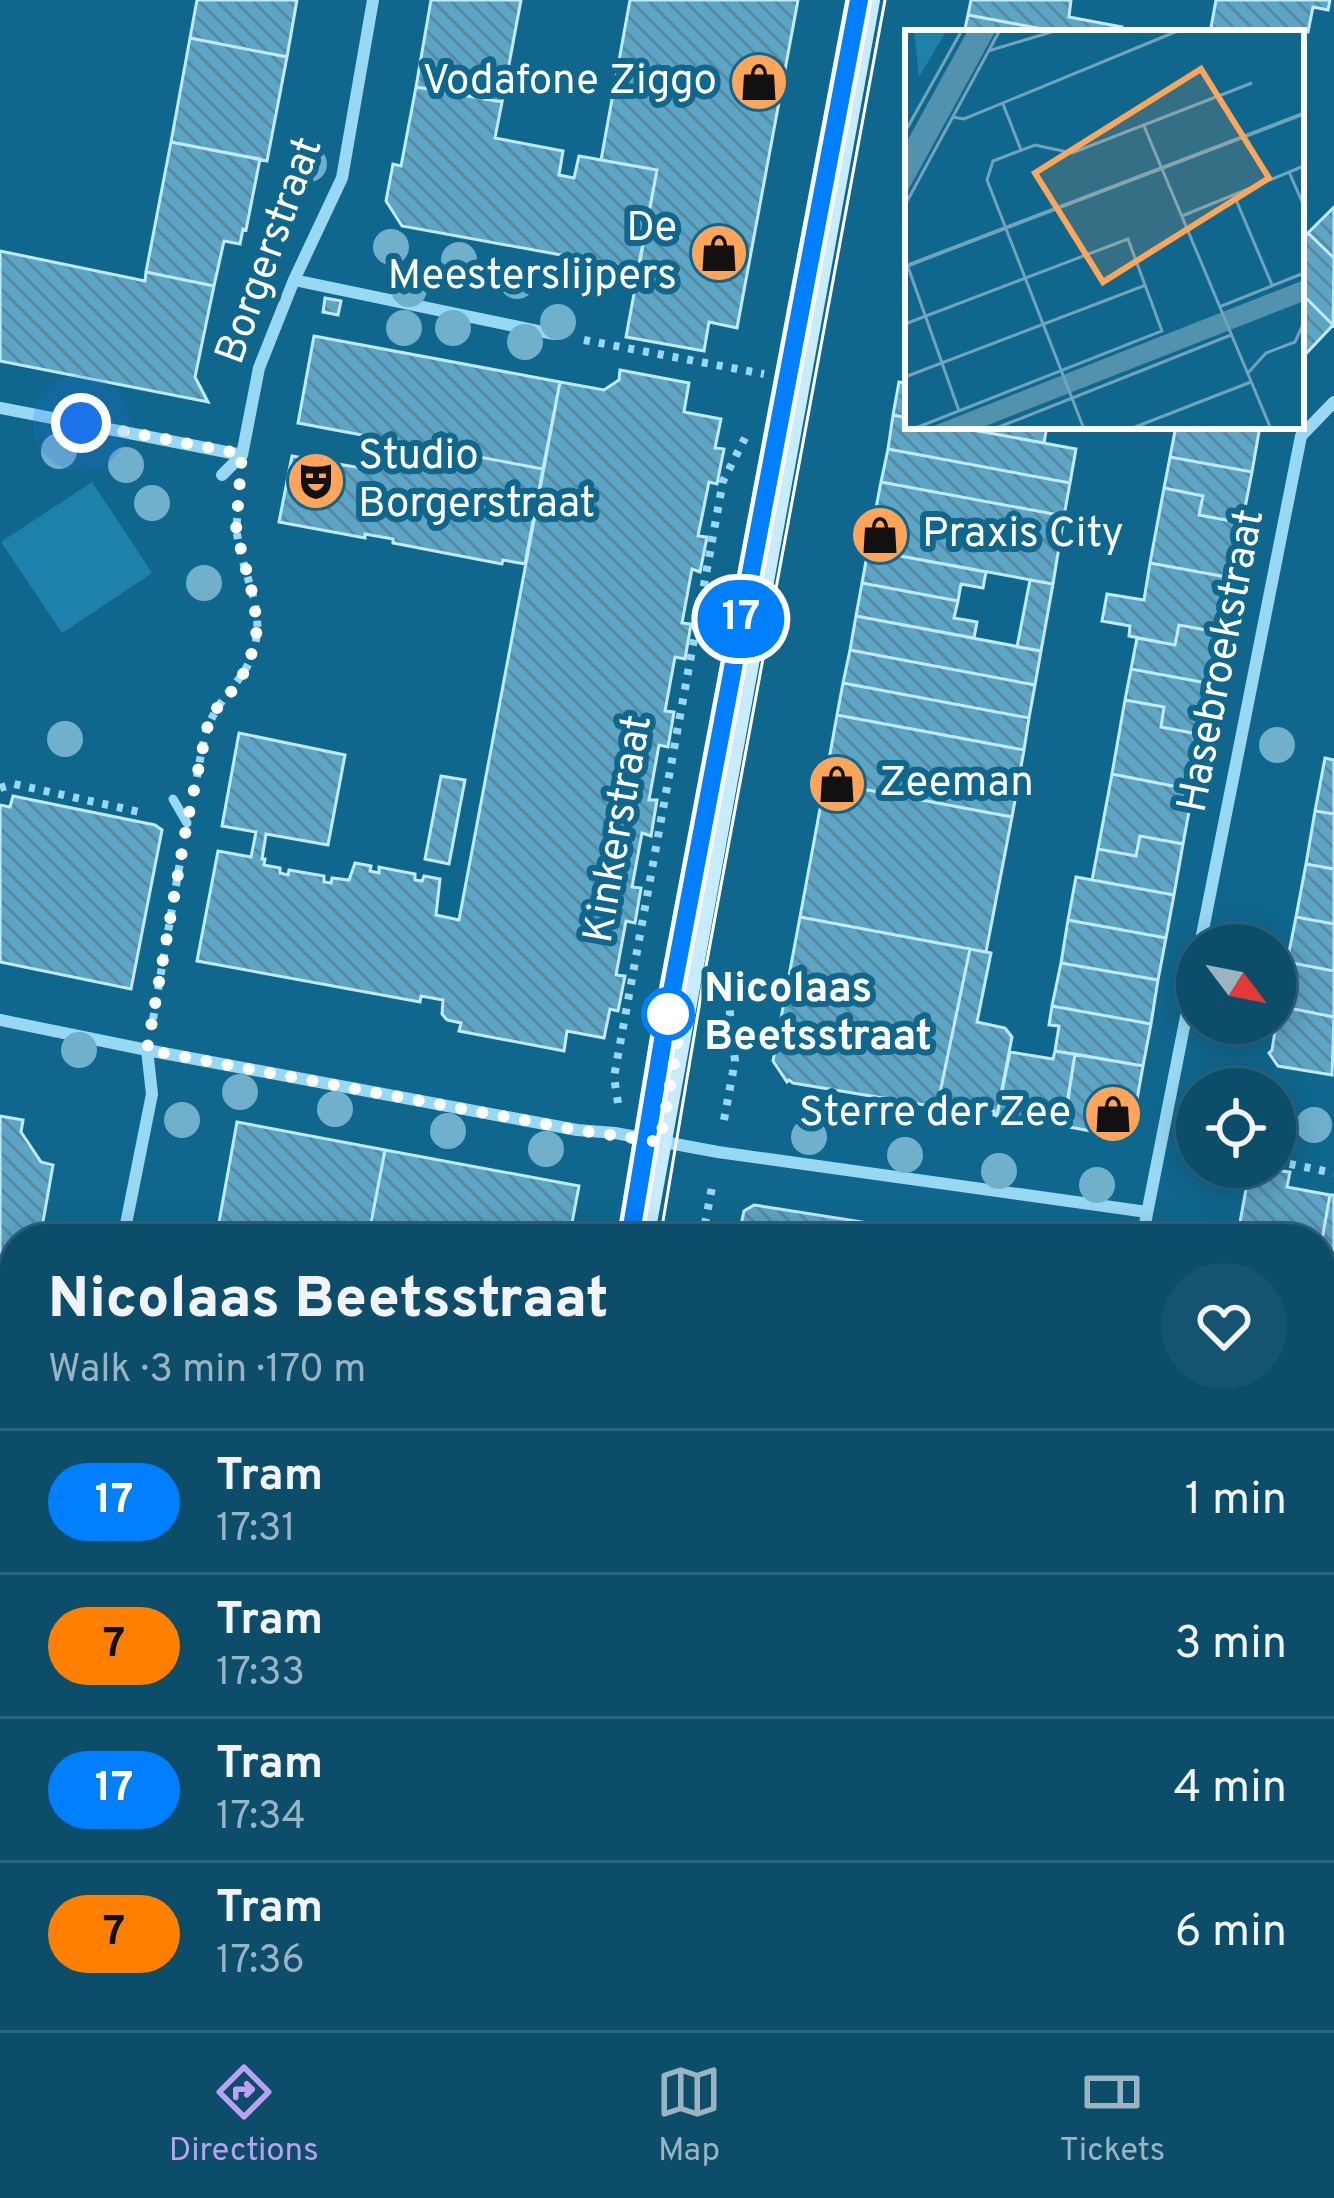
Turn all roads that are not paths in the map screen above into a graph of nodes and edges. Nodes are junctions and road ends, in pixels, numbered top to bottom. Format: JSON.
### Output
{"nodes":[{"id":1,"x":373,"y":0,"type":"edge"},
{"id":2,"x":868,"y":0,"type":"edge"},
{"id":3,"x":294,"y":280,"type":"junction"},
{"id":4,"x":553,"y":334,"type":"road end"},
{"id":5,"x":1334,"y":402,"type":"edge"},
{"id":6,"x":0,"y":407,"type":"edge"},
{"id":7,"x":242,"y":454,"type":"junction"},
{"id":8,"x":222,"y":475,"type":"dead end"},
{"id":9,"x":173,"y":799,"type":"dead end"},
{"id":10,"x":187,"y":823,"type":"road end"},
{"id":11,"x":1204,"y":924,"type":"edge"},
{"id":12,"x":0,"y":1020,"type":"edge"},
{"id":13,"x":1180,"y":1044,"type":"edge"},
{"id":14,"x":147,"y":1050,"type":"junction"},
{"id":15,"x":660,"y":1142,"type":"junction"},
{"id":16,"x":1147,"y":1212,"type":"junction"},
{"id":17,"x":126,"y":1224,"type":"edge"},
{"id":18,"x":645,"y":1224,"type":"edge"},
{"id":19,"x":1145,"y":1224,"type":"edge"}],
"edges":[{"from":1,"to":3,"type":"street","name":"Borgerstraat"},
{"from":2,"to":15,"type":"street"},
{"from":3,"to":4,"type":"street"},
{"from":3,"to":7,"type":"street","name":"Borgerstraat"},
{"from":5,"to":11,"type":"street","name":"Hasebroekstraat"},
{"from":6,"to":7,"type":"street"},
{"from":7,"to":8,"type":"street"},
{"from":9,"to":10,"type":"lane"},
{"from":12,"to":14,"type":"street"},
{"from":13,"to":16,"type":"street"},
{"from":14,"to":15,"type":"street"},
{"from":14,"to":17,"type":"street"},
{"from":15,"to":16,"type":"street"},
{"from":15,"to":18,"type":"street"},
{"from":16,"to":19,"type":"street"}]}
